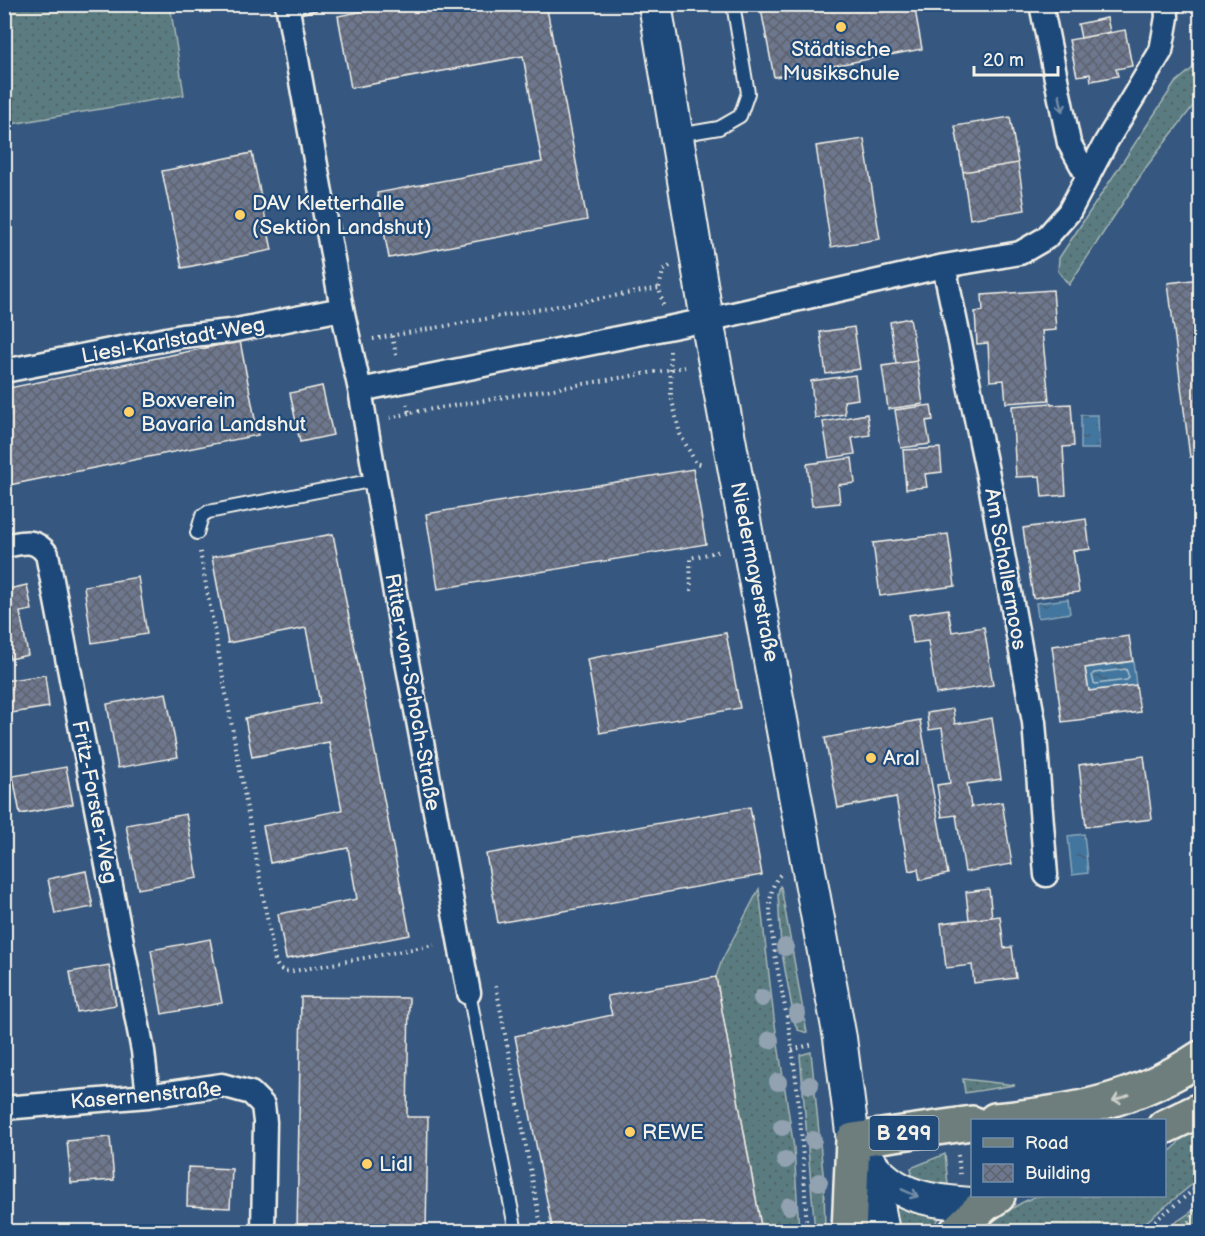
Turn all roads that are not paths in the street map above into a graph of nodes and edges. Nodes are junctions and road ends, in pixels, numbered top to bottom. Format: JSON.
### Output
{"nodes":[{"id":1,"x":312,"y":4,"type":"edge"},
{"id":2,"x":655,"y":4,"type":"edge"},
{"id":3,"x":733,"y":4,"type":"edge"},
{"id":4,"x":1041,"y":4,"type":"edge"},
{"id":5,"x":1166,"y":4,"type":"edge"},
{"id":6,"x":287,"y":7,"type":"edge"},
{"id":7,"x":677,"y":135,"type":"junction"},
{"id":8,"x":1088,"y":177,"type":"junction"},
{"id":9,"x":944,"y":266,"type":"junction"},
{"id":10,"x":342,"y":309,"type":"junction"},
{"id":11,"x":707,"y":320,"type":"junction"},
{"id":12,"x":4,"y":370,"type":"edge"},
{"id":13,"x":360,"y":390,"type":"junction"},
{"id":14,"x":375,"y":480,"type":"junction"},
{"id":15,"x":197,"y":533,"type":"road end"},
{"id":16,"x":4,"y":546,"type":"edge"},
{"id":17,"x":1046,"y":875,"type":"dead end"},
{"id":18,"x":469,"y":993,"type":"joint"},
{"id":19,"x":1200,"y":1058,"type":"edge"},
{"id":20,"x":148,"y":1096,"type":"junction"},
{"id":21,"x":4,"y":1108,"type":"edge"},
{"id":22,"x":1200,"y":1110,"type":"edge"},
{"id":23,"x":1005,"y":1119,"type":"edge"},
{"id":24,"x":971,"y":1123,"type":"edge"},
{"id":25,"x":1166,"y":1126,"type":"edge"},
{"id":26,"x":853,"y":1140,"type":"junction"},
{"id":27,"x":991,"y":1201,"type":"edge"},
{"id":28,"x":263,"y":1232,"type":"edge"},
{"id":29,"x":516,"y":1232,"type":"edge"},
{"id":30,"x":849,"y":1232,"type":"edge"},
{"id":31,"x":883,"y":1232,"type":"edge"},
{"id":32,"x":956,"y":1232,"type":"edge"}],
"edges":[{"from":1,"to":6,"type":"lane"},
{"from":2,"to":7,"type":"main road","name":"Niedermayerstraße"},
{"from":3,"to":7,"type":"lane"},
{"from":4,"to":8,"type":"street","one_way":true},
{"from":5,"to":8,"type":"street"},
{"from":6,"to":10,"type":"street","name":"Ritter-von-Schoch-Straße"},
{"from":7,"to":11,"type":"main road","name":"Niedermayerstraße"},
{"from":8,"to":9,"type":"street"},
{"from":9,"to":11,"type":"street"},
{"from":9,"to":17,"type":"street","name":"Am Schallermoos"},
{"from":10,"to":12,"type":"street","name":"Liesl-Karlstadt-Weg"},
{"from":10,"to":13,"type":"street","name":"Ritter-von-Schoch-Straße"},
{"from":11,"to":13,"type":"street"},
{"from":11,"to":26,"type":"main road","name":"Niedermayerstraße"},
{"from":13,"to":14,"type":"street","name":"Ritter-von-Schoch-Straße"},
{"from":14,"to":15,"type":"lane"},
{"from":14,"to":18,"type":"street","name":"Ritter-von-Schoch-Straße"},
{"from":16,"to":20,"type":"street","name":"Fritz-Forster-Weg"},
{"from":18,"to":29,"type":"lane"},
{"from":19,"to":23,"type":"main road","one_way":true},
{"from":20,"to":21,"type":"street","name":"Kasernenstraße"},
{"from":20,"to":28,"type":"street","name":"Kasernenstraße"},
{"from":22,"to":25,"type":"main road"},
{"from":24,"to":26,"type":"main road","number":"B 299"},
{"from":26,"to":27,"type":"main road","one_way":true},
{"from":26,"to":30,"type":"main road","name":"Niedermayerstraße","number":"B 299"},
{"from":26,"to":31,"type":"main road","name":"Niedermayerstraße"},
{"from":27,"to":32,"type":"main road"}]}
